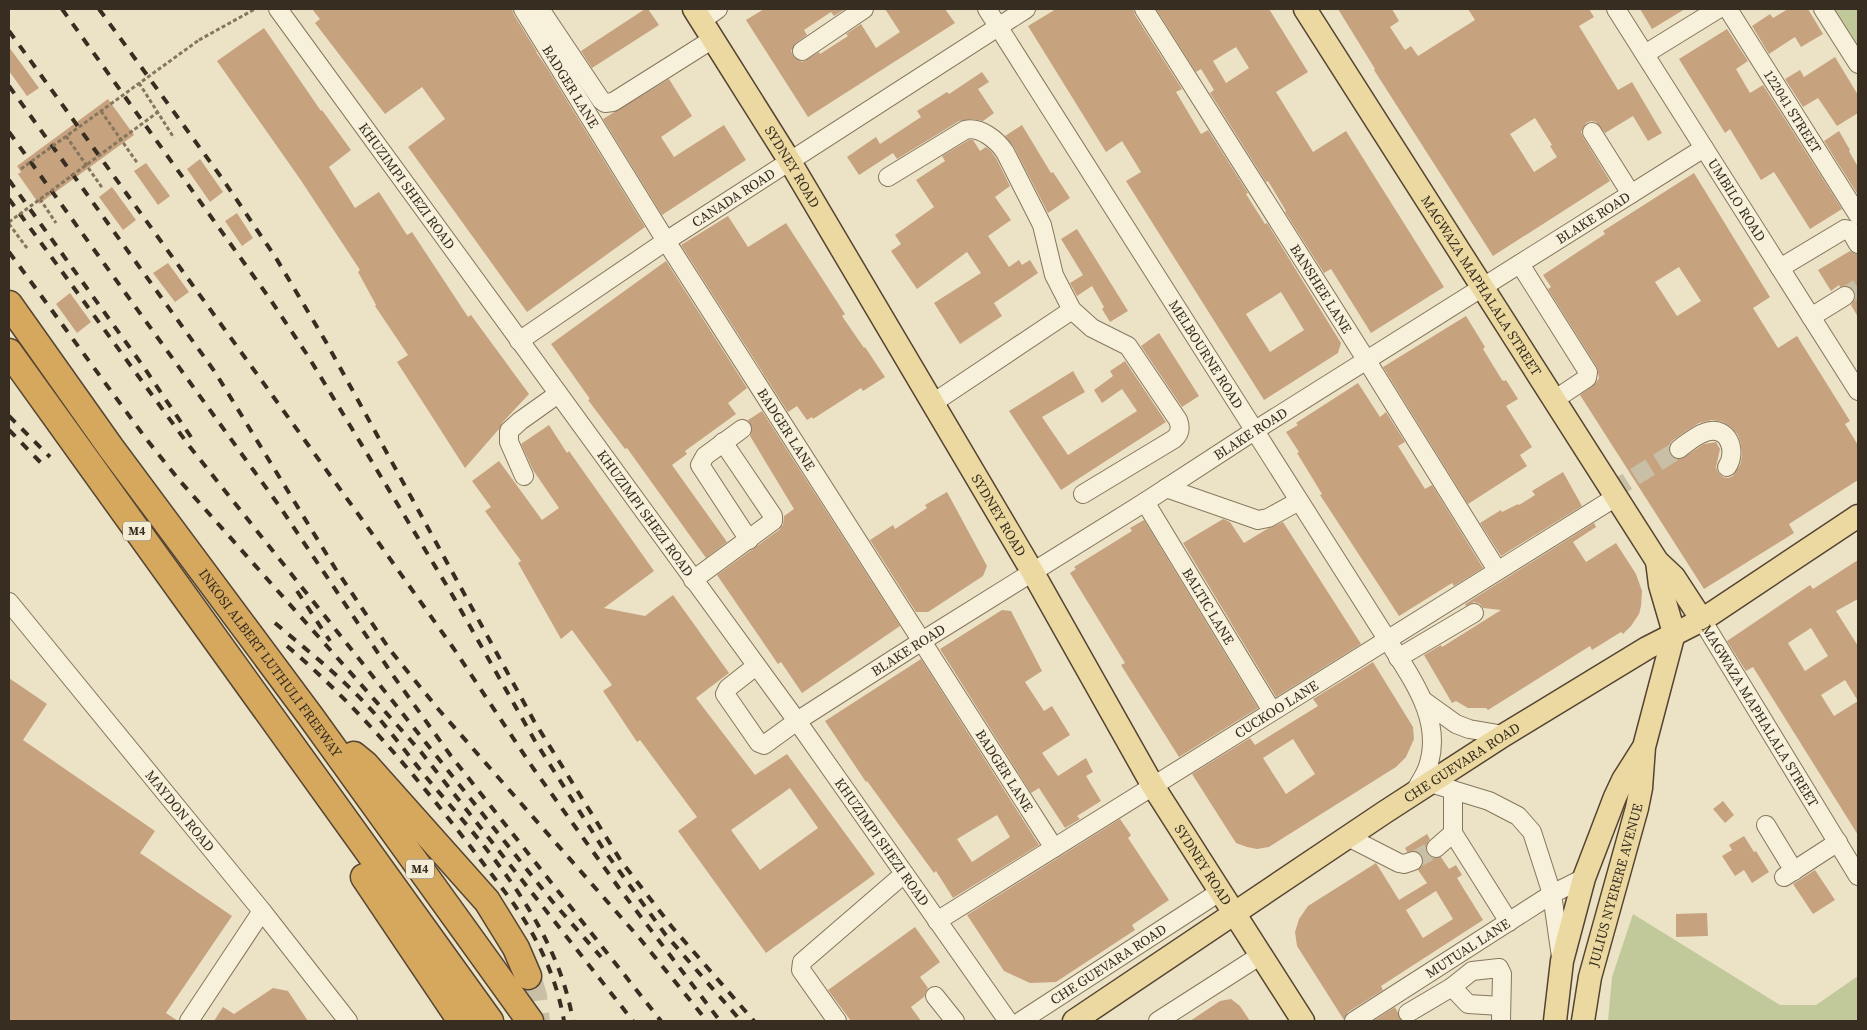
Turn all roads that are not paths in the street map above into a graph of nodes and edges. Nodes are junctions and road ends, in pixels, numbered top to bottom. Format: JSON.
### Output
{"nodes":[{"id":1,"x":278,"y":9,"type":"edge"},
{"id":2,"x":523,"y":9,"type":"edge"},
{"id":3,"x":540,"y":9,"type":"edge"},
{"id":4,"x":864,"y":9,"type":"edge"},
{"id":5,"x":987,"y":9,"type":"edge"},
{"id":6,"x":1026,"y":9,"type":"edge"},
{"id":7,"x":1144,"y":9,"type":"edge"},
{"id":8,"x":1305,"y":9,"type":"edge"},
{"id":9,"x":1616,"y":9,"type":"edge"},
{"id":10,"x":1718,"y":9,"type":"edge"},
{"id":11,"x":1728,"y":9,"type":"edge"},
{"id":12,"x":1824,"y":9,"type":"edge"},
{"id":13,"x":706,"y":19,"type":"edge"},
{"id":14,"x":999,"y":26,"type":"junction"},
{"id":15,"x":802,"y":51,"type":"dead end"},
{"id":16,"x":1645,"y":54,"type":"junction"},
{"id":17,"x":1858,"y":64,"type":"edge"},
{"id":18,"x":1592,"y":132,"type":"dead end"},
{"id":19,"x":1704,"y":148,"type":"junction"},
{"id":20,"x":789,"y":160,"type":"junction"},
{"id":21,"x":888,"y":177,"type":"dead end"},
{"id":22,"x":1631,"y":194,"type":"junction"},
{"id":23,"x":1858,"y":215,"type":"edge"},
{"id":24,"x":666,"y":241,"type":"junction"},
{"id":25,"x":1858,"y":244,"type":"edge"},
{"id":26,"x":1520,"y":264,"type":"junction"},
{"id":27,"x":1780,"y":268,"type":"junction"},
{"id":28,"x":1483,"y":288,"type":"junction"},
{"id":29,"x":1845,"y":296,"type":"tunnel mouth"},
{"id":30,"x":9,"y":304,"type":"edge"},
{"id":31,"x":1072,"y":310,"type":"junction"},
{"id":32,"x":1811,"y":316,"type":"junction"},
{"id":33,"x":519,"y":341,"type":"junction"},
{"id":34,"x":9,"y":352,"type":"edge"},
{"id":35,"x":1367,"y":361,"type":"junction"},
{"id":36,"x":1858,"y":391,"type":"edge"},
{"id":37,"x":558,"y":394,"type":"junction"},
{"id":38,"x":1554,"y":400,"type":"junction"},
{"id":39,"x":933,"y":403,"type":"junction"},
{"id":40,"x":742,"y":429,"type":"dead end"},
{"id":41,"x":1254,"y":431,"type":"junction"},
{"id":42,"x":723,"y":442,"type":"junction"},
{"id":43,"x":1679,"y":449,"type":"tunnel mouth"},
{"id":44,"x":1727,"y":467,"type":"dead end"},
{"id":45,"x":524,"y":476,"type":"dead end"},
{"id":46,"x":1166,"y":488,"type":"junction"},
{"id":47,"x":1083,"y":494,"type":"dead end"},
{"id":48,"x":1616,"y":497,"type":"junction"},
{"id":49,"x":1299,"y":501,"type":"junction"},
{"id":50,"x":1145,"y":502,"type":"junction"},
{"id":51,"x":1858,"y":516,"type":"edge"},
{"id":52,"x":749,"y":540,"type":"junction"},
{"id":53,"x":1657,"y":560,"type":"junction"},
{"id":54,"x":1497,"y":570,"type":"junction"},
{"id":55,"x":1032,"y":571,"type":"junction"},
{"id":56,"x":693,"y":580,"type":"junction"},
{"id":57,"x":9,"y":602,"type":"edge"},
{"id":58,"x":1474,"y":613,"type":"dead end"},
{"id":59,"x":1702,"y":620,"type":"junction"},
{"id":60,"x":1674,"y":633,"type":"junction"},
{"id":61,"x":1387,"y":639,"type":"junction"},
{"id":62,"x":922,"y":641,"type":"junction"},
{"id":63,"x":1398,"y":658,"type":"junction"},
{"id":64,"x":756,"y":666,"type":"junction"},
{"id":65,"x":250,"y":689,"type":"junction"},
{"id":66,"x":1424,"y":700,"type":"junction"},
{"id":67,"x":1272,"y":711,"type":"junction"},
{"id":68,"x":311,"y":717,"type":"junction"},
{"id":69,"x":797,"y":721,"type":"junction"},
{"id":70,"x":1504,"y":735,"type":"junction"},
{"id":71,"x":1644,"y":747,"type":"junction"},
{"id":72,"x":1153,"y":786,"type":"junction"},
{"id":73,"x":1422,"y":788,"type":"junction"},
{"id":74,"x":1453,"y":790,"type":"junction"},
{"id":75,"x":1766,"y":825,"type":"dead end"},
{"id":76,"x":1453,"y":833,"type":"junction"},
{"id":77,"x":1348,"y":837,"type":"junction"},
{"id":78,"x":1838,"y":842,"type":"junction"},
{"id":79,"x":1054,"y":848,"type":"junction"},
{"id":80,"x":1436,"y":848,"type":"tunnel mouth"},
{"id":81,"x":1413,"y":861,"type":"tunnel mouth"},
{"id":82,"x":904,"y":874,"type":"junction"},
{"id":83,"x":1858,"y":876,"type":"edge"},
{"id":84,"x":1584,"y":878,"type":"junction"},
{"id":85,"x":1221,"y":891,"type":"junction"},
{"id":86,"x":1552,"y":894,"type":"junction"},
{"id":87,"x":262,"y":911,"type":"junction"},
{"id":88,"x":1235,"y":913,"type":"junction"},
{"id":89,"x":937,"y":921,"type":"junction"},
{"id":90,"x":1509,"y":922,"type":"junction"},
{"id":91,"x":1261,"y":955,"type":"junction"},
{"id":92,"x":1562,"y":961,"type":"junction"},
{"id":93,"x":528,"y":976,"type":"tunnel mouth"},
{"id":94,"x":1452,"y":987,"type":"junction"},
{"id":95,"x":935,"y":996,"type":"dead end"},
{"id":96,"x":1408,"y":1013,"type":"dead end"},
{"id":97,"x":1501,"y":1014,"type":"edge"},
{"id":98,"x":1002,"y":1019,"type":"edge"},
{"id":99,"x":190,"y":1021,"type":"edge"},
{"id":100,"x":348,"y":1021,"type":"edge"},
{"id":101,"x":461,"y":1021,"type":"edge"},
{"id":102,"x":490,"y":1021,"type":"edge"},
{"id":103,"x":530,"y":1021,"type":"edge"},
{"id":104,"x":837,"y":1021,"type":"edge"},
{"id":105,"x":955,"y":1021,"type":"edge"},
{"id":106,"x":1021,"y":1021,"type":"edge"},
{"id":107,"x":1074,"y":1021,"type":"edge"},
{"id":108,"x":1158,"y":1021,"type":"edge"},
{"id":109,"x":1303,"y":1021,"type":"edge"},
{"id":110,"x":1354,"y":1021,"type":"edge"},
{"id":111,"x":1555,"y":1021,"type":"edge"},
{"id":112,"x":1576,"y":1021,"type":"edge"},
{"id":113,"x":1583,"y":1021,"type":"edge"}],
"edges":[{"from":1,"to":33,"type":"street","name":"KHUZIMPI SHEZI ROAD"},
{"from":2,"to":24,"type":"street","name":"BADGER LANE"},
{"from":3,"to":13,"type":"street"},
{"from":4,"to":15,"type":"street"},
{"from":5,"to":14,"type":"street","name":"MELBOURNE ROAD"},
{"from":6,"to":14,"type":"street","name":"CANADA ROAD"},
{"from":7,"to":35,"type":"street","name":"BANSHEE LANE"},
{"from":8,"to":28,"type":"main road","name":"MAGWAZA MAPHALALA STREET"},
{"from":9,"to":16,"type":"street","name":"UMBILO ROAD"},
{"from":10,"to":16,"type":"street"},
{"from":11,"to":23,"type":"street","name":"122041 STREET"},
{"from":12,"to":17,"type":"street"},
{"from":13,"to":20,"type":"main road","name":"SYDNEY ROAD"},
{"from":14,"to":20,"type":"street","name":"CANADA ROAD"},
{"from":14,"to":41,"type":"street","name":"MELBOURNE ROAD"},
{"from":16,"to":19,"type":"street","name":"UMBILO ROAD"},
{"from":18,"to":22,"type":"street"},
{"from":19,"to":22,"type":"street","name":"BLAKE ROAD"},
{"from":19,"to":27,"type":"street","name":"UMBILO ROAD"},
{"from":20,"to":24,"type":"street","name":"CANADA ROAD"},
{"from":20,"to":39,"type":"main road","name":"SYDNEY ROAD"},
{"from":21,"to":31,"type":"street"},
{"from":22,"to":26,"type":"street","name":"BLAKE ROAD"},
{"from":24,"to":33,"type":"street","name":"CANADA ROAD"},
{"from":24,"to":62,"type":"street","name":"BADGER LANE"},
{"from":25,"to":27,"type":"street"},
{"from":26,"to":28,"type":"street","name":"BLAKE ROAD"},
{"from":26,"to":38,"type":"street"},
{"from":27,"to":32,"type":"street","name":"UMBILO ROAD"},
{"from":28,"to":35,"type":"street","name":"BLAKE ROAD"},
{"from":28,"to":38,"type":"main road","name":"MAGWAZA MAPHALALA STREET"},
{"from":29,"to":32,"type":"street"},
{"from":30,"to":68,"type":"highway","name":"INKOSI ALBERT LUTHULI FREEWAY","number":"M4"},
{"from":31,"to":39,"type":"street"},
{"from":31,"to":47,"type":"street"},
{"from":32,"to":36,"type":"street","name":"UMBILO ROAD"},
{"from":33,"to":37,"type":"street","name":"KHUZIMPI SHEZI ROAD"},
{"from":34,"to":65,"type":"highway","number":"M4"},
{"from":35,"to":41,"type":"street","name":"BLAKE ROAD"},
{"from":35,"to":54,"type":"street","name":"BANSHEE LANE"},
{"from":37,"to":45,"type":"street"},
{"from":37,"to":56,"type":"street","name":"KHUZIMPI SHEZI ROAD"},
{"from":38,"to":48,"type":"main road","name":"MAGWAZA MAPHALALA STREET"},
{"from":39,"to":55,"type":"main road","name":"SYDNEY ROAD"},
{"from":40,"to":42,"type":"street"},
{"from":41,"to":46,"type":"street","name":"BLAKE ROAD"},
{"from":41,"to":49,"type":"street","name":"MELBOURNE ROAD"},
{"from":42,"to":52,"type":"street"},
{"from":42,"to":52,"type":"street"},
{"from":43,"to":44,"type":"street"},
{"from":46,"to":49,"type":"street"},
{"from":46,"to":50,"type":"street","name":"BLAKE ROAD"},
{"from":48,"to":53,"type":"main road","name":"MAGWAZA MAPHALALA STREET"},
{"from":48,"to":54,"type":"street","name":"CUCKOO LANE"},
{"from":49,"to":61,"type":"street","name":"MELBOURNE ROAD"},
{"from":50,"to":55,"type":"street","name":"BLAKE ROAD"},
{"from":50,"to":67,"type":"street","name":"BALTIC LANE"},
{"from":51,"to":59,"type":"main road","name":"CHE GUEVARA ROAD"},
{"from":52,"to":56,"type":"street"},
{"from":53,"to":59,"type":"main road","name":"MAGWAZA MAPHALALA STREET"},
{"from":53,"to":60,"type":"main road","name":"MAGWAZA MAPHALALA STREET"},
{"from":54,"to":61,"type":"street","name":"CUCKOO LANE"},
{"from":55,"to":62,"type":"street","name":"BLAKE ROAD"},
{"from":55,"to":72,"type":"main road","name":"SYDNEY ROAD"},
{"from":56,"to":64,"type":"street","name":"KHUZIMPI SHEZI ROAD"},
{"from":57,"to":87,"type":"street","name":"MAYDON ROAD"},
{"from":58,"to":63,"type":"street"},
{"from":59,"to":60,"type":"main road","name":"CHE GUEVARA ROAD"},
{"from":59,"to":78,"type":"street","name":"MAGWAZA MAPHALALA STREET"},
{"from":60,"to":70,"type":"main road","name":"CHE GUEVARA ROAD"},
{"from":60,"to":71,"type":"main road"},
{"from":61,"to":63,"type":"street","name":"MELBOURNE ROAD"},
{"from":61,"to":67,"type":"street","name":"CUCKOO LANE"},
{"from":62,"to":69,"type":"street","name":"BLAKE ROAD"},
{"from":62,"to":79,"type":"street","name":"BADGER LANE"},
{"from":63,"to":66,"type":"street","name":"MELBOURNE ROAD"},
{"from":64,"to":69,"type":"street","name":"KHUZIMPI SHEZI ROAD"},
{"from":64,"to":69,"type":"street","name":"BLAKE ROAD"},
{"from":65,"to":101,"type":"highway"},
{"from":65,"to":102,"type":"highway","number":"M4"},
{"from":66,"to":70,"type":"street","name":"MELBOURNE ROAD"},
{"from":66,"to":73,"type":"street","name":"MELBOURNE ROAD"},
{"from":67,"to":72,"type":"street","name":"CUCKOO LANE"},
{"from":68,"to":93,"type":"highway"},
{"from":68,"to":103,"type":"highway","name":"INKOSI ALBERT LUTHULI FREEWAY","number":"M4"},
{"from":69,"to":82,"type":"street","name":"KHUZIMPI SHEZI ROAD"},
{"from":70,"to":73,"type":"main road","name":"CHE GUEVARA ROAD"},
{"from":71,"to":84,"type":"main road"},
{"from":71,"to":113,"type":"main road","name":"JULIUS NYERERE AVENUE"},
{"from":72,"to":79,"type":"street","name":"CUCKOO LANE"},
{"from":72,"to":85,"type":"main road","name":"SYDNEY ROAD"},
{"from":73,"to":74,"type":"street"},
{"from":73,"to":77,"type":"main road","name":"CHE GUEVARA ROAD"},
{"from":74,"to":76,"type":"street"},
{"from":74,"to":86,"type":"street"},
{"from":75,"to":78,"type":"street"},
{"from":76,"to":80,"type":"street"},
{"from":76,"to":90,"type":"street"},
{"from":77,"to":81,"type":"street"},
{"from":77,"to":88,"type":"main road","name":"CHE GUEVARA ROAD"},
{"from":78,"to":83,"type":"street","name":"MAGWAZA MAPHALALA STREET"},
{"from":79,"to":89,"type":"street","name":"CUCKOO LANE"},
{"from":82,"to":89,"type":"street","name":"KHUZIMPI SHEZI ROAD"},
{"from":82,"to":104,"type":"street"},
{"from":84,"to":86,"type":"street","name":"MUTUAL LANE"},
{"from":84,"to":92,"type":"main road"},
{"from":85,"to":88,"type":"main road","name":"SYDNEY ROAD"},
{"from":85,"to":106,"type":"street","name":"CHE GUEVARA ROAD"},
{"from":86,"to":90,"type":"street","name":"MUTUAL LANE"},
{"from":86,"to":92,"type":"street"},
{"from":87,"to":99,"type":"street"},
{"from":87,"to":100,"type":"street","name":"MAYDON ROAD"},
{"from":88,"to":91,"type":"main road","name":"SYDNEY ROAD"},
{"from":88,"to":107,"type":"main road","name":"CHE GUEVARA ROAD"},
{"from":89,"to":98,"type":"street","name":"KHUZIMPI SHEZI ROAD"},
{"from":90,"to":110,"type":"street","name":"MUTUAL LANE"},
{"from":91,"to":108,"type":"street"},
{"from":91,"to":109,"type":"main road","name":"SYDNEY ROAD"},
{"from":92,"to":111,"type":"main road"},
{"from":92,"to":112,"type":"main road"},
{"from":94,"to":96,"type":"street"},
{"from":94,"to":97,"type":"street"},
{"from":94,"to":97,"type":"street"},
{"from":95,"to":105,"type":"street"}]}
